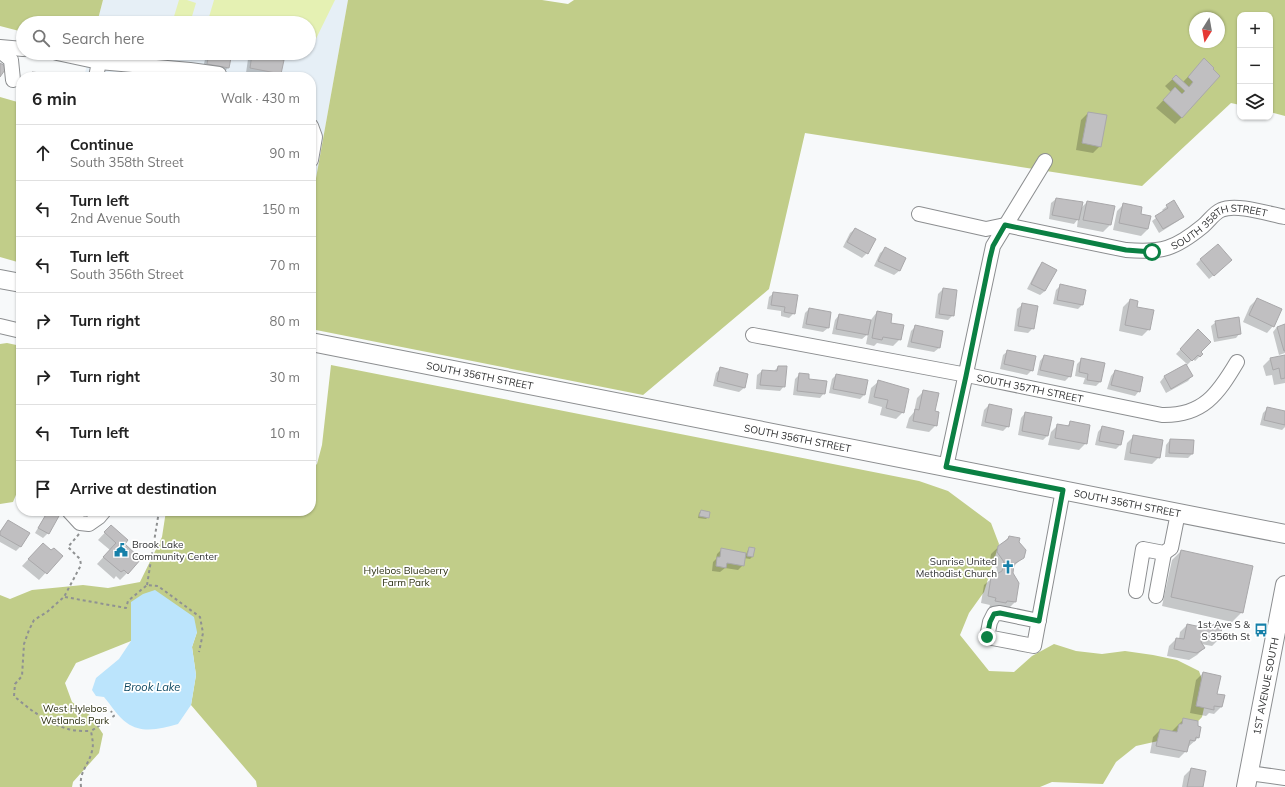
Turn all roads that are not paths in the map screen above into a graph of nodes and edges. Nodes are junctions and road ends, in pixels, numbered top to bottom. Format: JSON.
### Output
{"nodes":[{"id":1,"x":0,"y":47,"type":"edge"},
{"id":2,"x":16,"y":48,"type":"edge"},
{"id":3,"x":0,"y":51,"type":"edge"},
{"id":4,"x":90,"y":60,"type":"edge"},
{"id":5,"x":99,"y":62,"type":"junction"},
{"id":6,"x":97,"y":72,"type":"edge"},
{"id":7,"x":204,"y":72,"type":"edge"},
{"id":8,"x":13,"y":80,"type":"dead end"},
{"id":9,"x":1045,"y":161,"type":"dead end"},
{"id":10,"x":919,"y":214,"type":"dead end"},
{"id":11,"x":1285,"y":217,"type":"edge"},
{"id":12,"x":1005,"y":225,"type":"junction"},
{"id":13,"x":0,"y":279,"type":"edge"},
{"id":14,"x":16,"y":282,"type":"edge"},
{"id":15,"x":0,"y":326,"type":"edge"},
{"id":16,"x":16,"y":330,"type":"edge"},
{"id":17,"x":753,"y":335,"type":"dead end"},
{"id":18,"x":316,"y":343,"type":"edge"},
{"id":19,"x":1237,"y":362,"type":"dead end"},
{"id":20,"x":966,"y":376,"type":"junction"},
{"id":21,"x":946,"y":467,"type":"junction"},
{"id":22,"x":1063,"y":490,"type":"junction"},
{"id":23,"x":1178,"y":513,"type":"junction"},
{"id":24,"x":74,"y":516,"type":"edge"},
{"id":25,"x":100,"y":516,"type":"edge"},
{"id":26,"x":1285,"y":534,"type":"edge"},
{"id":27,"x":1164,"y":553,"type":"junction"},
{"id":28,"x":1285,"y":585,"type":"edge"},
{"id":29,"x":1136,"y":592,"type":"dead end"},
{"id":30,"x":1156,"y":596,"type":"dead end"},
{"id":31,"x":1039,"y":621,"type":"dead end"},
{"id":32,"x":1285,"y":778,"type":"edge"},
{"id":33,"x":1248,"y":780,"type":"edge"}],
"edges":[{"from":1,"to":2,"type":"street"},
{"from":3,"to":8,"type":"street"},
{"from":4,"to":5,"type":"street"},
{"from":5,"to":6,"type":"street"},
{"from":5,"to":7,"type":"street"},
{"from":9,"to":12,"type":"street"},
{"from":10,"to":12,"type":"street","name":"SOUTH 358TH STREET"},
{"from":11,"to":12,"type":"street","name":"SOUTH 358TH STREET"},
{"from":12,"to":20,"type":"street"},
{"from":13,"to":14,"type":"main road"},
{"from":15,"to":16,"type":"street"},
{"from":17,"to":20,"type":"street","name":"SOUTH 357TH STREET"},
{"from":18,"to":21,"type":"main road","name":"SOUTH 356TH STREET"},
{"from":19,"to":20,"type":"street","name":"SOUTH 357TH STREET"},
{"from":20,"to":21,"type":"street"},
{"from":21,"to":22,"type":"main road","name":"SOUTH 356TH STREET"},
{"from":22,"to":23,"type":"main road","name":"SOUTH 356TH STREET"},
{"from":22,"to":31,"type":"street"},
{"from":23,"to":26,"type":"main road","name":"SOUTH 356TH STREET"},
{"from":23,"to":27,"type":"street"},
{"from":24,"to":25,"type":"street"},
{"from":27,"to":29,"type":"street"},
{"from":27,"to":30,"type":"street"},
{"from":28,"to":33,"type":"main road","name":"1ST AVENUE SOUTH"},
{"from":32,"to":33,"type":"street"}]}
